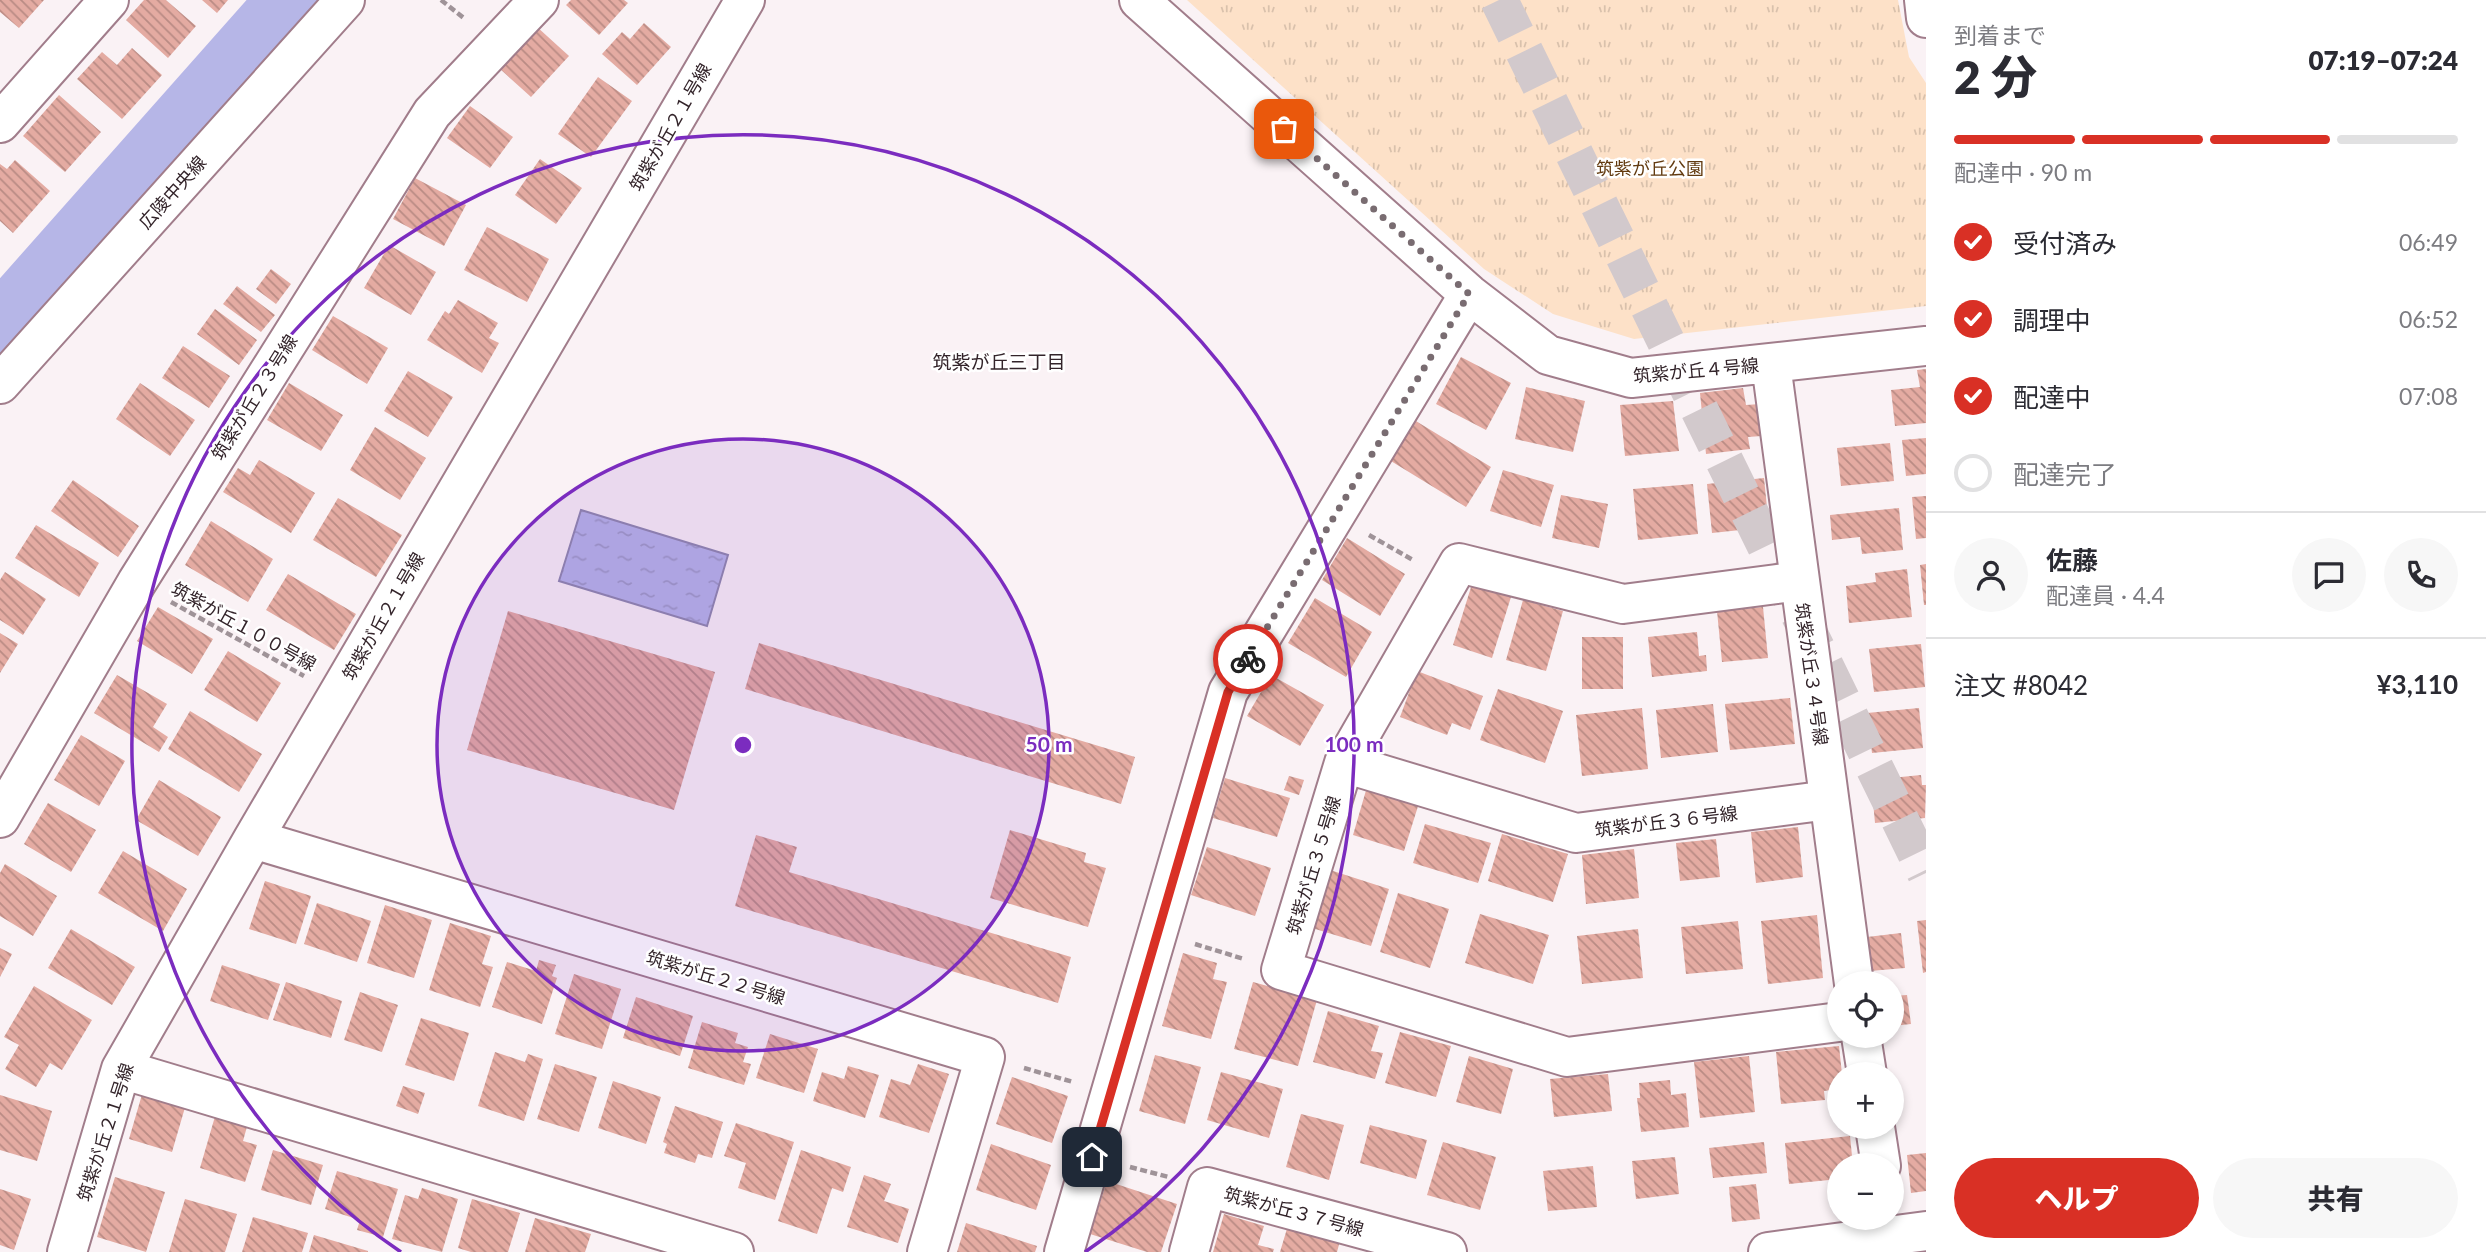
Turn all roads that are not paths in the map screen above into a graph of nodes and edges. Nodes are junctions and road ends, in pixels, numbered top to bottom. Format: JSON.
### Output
{"nodes":[{"id":1,"x":109,"y":0,"type":"edge"},
{"id":2,"x":345,"y":0,"type":"edge"},
{"id":3,"x":539,"y":0,"type":"edge"},
{"id":4,"x":745,"y":0,"type":"edge"},
{"id":5,"x":1139,"y":0,"type":"edge"},
{"id":6,"x":1924,"y":0,"type":"edge"},
{"id":7,"x":1926,"y":18,"type":"edge"},
{"id":8,"x":0,"y":123,"type":"edge"},
{"id":9,"x":1469,"y":294,"type":"junction"},
{"id":10,"x":1926,"y":346,"type":"edge"},
{"id":11,"x":1771,"y":364,"type":"junction"},
{"id":12,"x":0,"y":384,"type":"edge"},
{"id":13,"x":1800,"y":581,"type":"junction"},
{"id":14,"x":1345,"y":763,"type":"junction"},
{"id":15,"x":1829,"y":800,"type":"junction"},
{"id":16,"x":0,"y":818,"type":"edge"},
{"id":17,"x":253,"y":839,"type":"junction"},
{"id":18,"x":1852,"y":971,"type":"edge"},
{"id":19,"x":1827,"y":1024,"type":"edge"},
{"id":20,"x":121,"y":1069,"type":"junction"},
{"id":21,"x":1900,"y":1234,"type":"edge"},
{"id":22,"x":67,"y":1252,"type":"edge"},
{"id":23,"x":734,"y":1252,"type":"edge"},
{"id":24,"x":927,"y":1252,"type":"edge"},
{"id":25,"x":1064,"y":1252,"type":"edge"},
{"id":26,"x":1189,"y":1252,"type":"edge"},
{"id":27,"x":1447,"y":1252,"type":"edge"},
{"id":28,"x":1768,"y":1252,"type":"edge"}],
"edges":[{"from":1,"to":8,"type":"street"},
{"from":2,"to":12,"type":"street","name":"広陵中央線"},
{"from":3,"to":16,"type":"street","name":"筑紫が丘２３号線"},
{"from":4,"to":17,"type":"street","name":"筑紫が丘２１号線"},
{"from":5,"to":9,"type":"street","name":"筑紫が丘４号線"},
{"from":6,"to":7,"type":"street"},
{"from":9,"to":11,"type":"street","name":"筑紫が丘４号線"},
{"from":9,"to":25,"type":"street"},
{"from":10,"to":11,"type":"street","name":"筑紫が丘４号線"},
{"from":11,"to":13,"type":"street","name":"筑紫が丘３４号線"},
{"from":13,"to":14,"type":"street","name":"筑紫が丘３５号線"},
{"from":13,"to":15,"type":"street","name":"筑紫が丘３４号線"},
{"from":14,"to":15,"type":"street","name":"筑紫が丘３６号線"},
{"from":14,"to":19,"type":"street","name":"筑紫が丘３５号線"},
{"from":15,"to":18,"type":"street","name":"筑紫が丘３４号線"},
{"from":17,"to":20,"type":"street","name":"筑紫が丘２１号線"},
{"from":17,"to":24,"type":"street","name":"筑紫が丘２２号線"},
{"from":20,"to":22,"type":"street","name":"筑紫が丘２１号線"},
{"from":20,"to":23,"type":"street"},
{"from":21,"to":28,"type":"street"},
{"from":26,"to":27,"type":"street","name":"筑紫が丘３７号線"}]}
